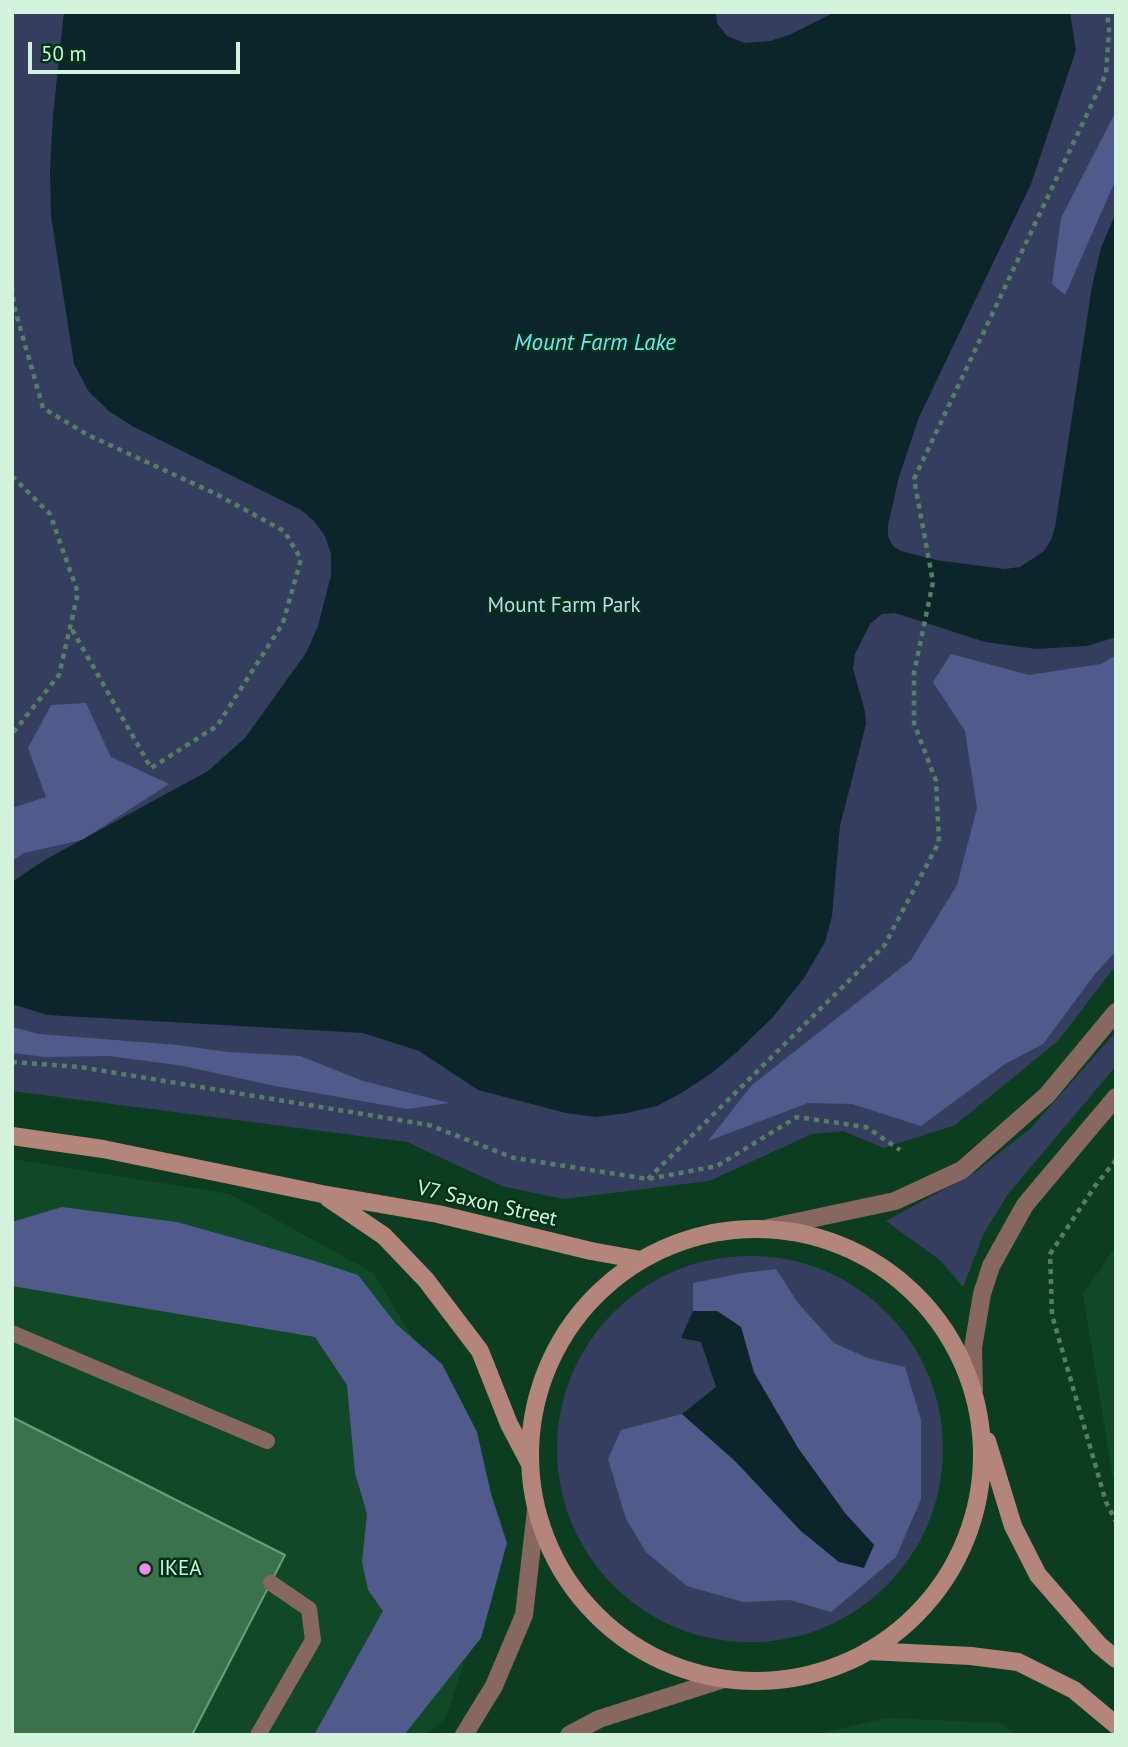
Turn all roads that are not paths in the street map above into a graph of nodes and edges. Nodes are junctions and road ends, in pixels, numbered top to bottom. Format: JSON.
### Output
{"nodes":[{"id":1,"x":1116,"y":1012,"type":"edge"},
{"id":2,"x":1116,"y":1097,"type":"edge"},
{"id":3,"x":12,"y":1136,"type":"edge"},
{"id":4,"x":322,"y":1194,"type":"junction"},
{"id":5,"x":768,"y":1228,"type":"junction"},
{"id":6,"x":641,"y":1260,"type":"junction"},
{"id":7,"x":12,"y":1333,"type":"edge"},
{"id":8,"x":974,"y":1389,"type":"junction"},
{"id":9,"x":980,"y":1417,"type":"junction"},
{"id":10,"x":267,"y":1441,"type":"dead end"},
{"id":11,"x":529,"y":1462,"type":"junction"},
{"id":12,"x":536,"y":1510,"type":"junction"},
{"id":13,"x":271,"y":1583,"type":"dead end"},
{"id":14,"x":869,"y":1651,"type":"junction"},
{"id":15,"x":1116,"y":1659,"type":"edge"},
{"id":16,"x":724,"y":1679,"type":"junction"},
{"id":17,"x":1116,"y":1725,"type":"edge"},
{"id":18,"x":258,"y":1735,"type":"edge"},
{"id":19,"x":464,"y":1735,"type":"edge"},
{"id":20,"x":569,"y":1735,"type":"edge"}],
"edges":[{"from":1,"to":5,"type":"street"},
{"from":2,"to":8,"type":"street"},
{"from":3,"to":4,"type":"main road","name":"V7 Saxon Street"},
{"from":4,"to":6,"type":"main road","name":"V7 Saxon Street"},
{"from":4,"to":11,"type":"main road","name":"V7 Saxon Street"},
{"from":5,"to":6,"type":"main road"},
{"from":5,"to":8,"type":"main road"},
{"from":6,"to":11,"type":"main road"},
{"from":7,"to":10,"type":"lane"},
{"from":8,"to":9,"type":"main road"},
{"from":9,"to":14,"type":"main road"},
{"from":9,"to":15,"type":"main road"},
{"from":11,"to":12,"type":"main road"},
{"from":12,"to":16,"type":"main road"},
{"from":12,"to":19,"type":"street"},
{"from":13,"to":18,"type":"lane"},
{"from":14,"to":16,"type":"main road"},
{"from":14,"to":17,"type":"main road"},
{"from":16,"to":20,"type":"street"}]}
